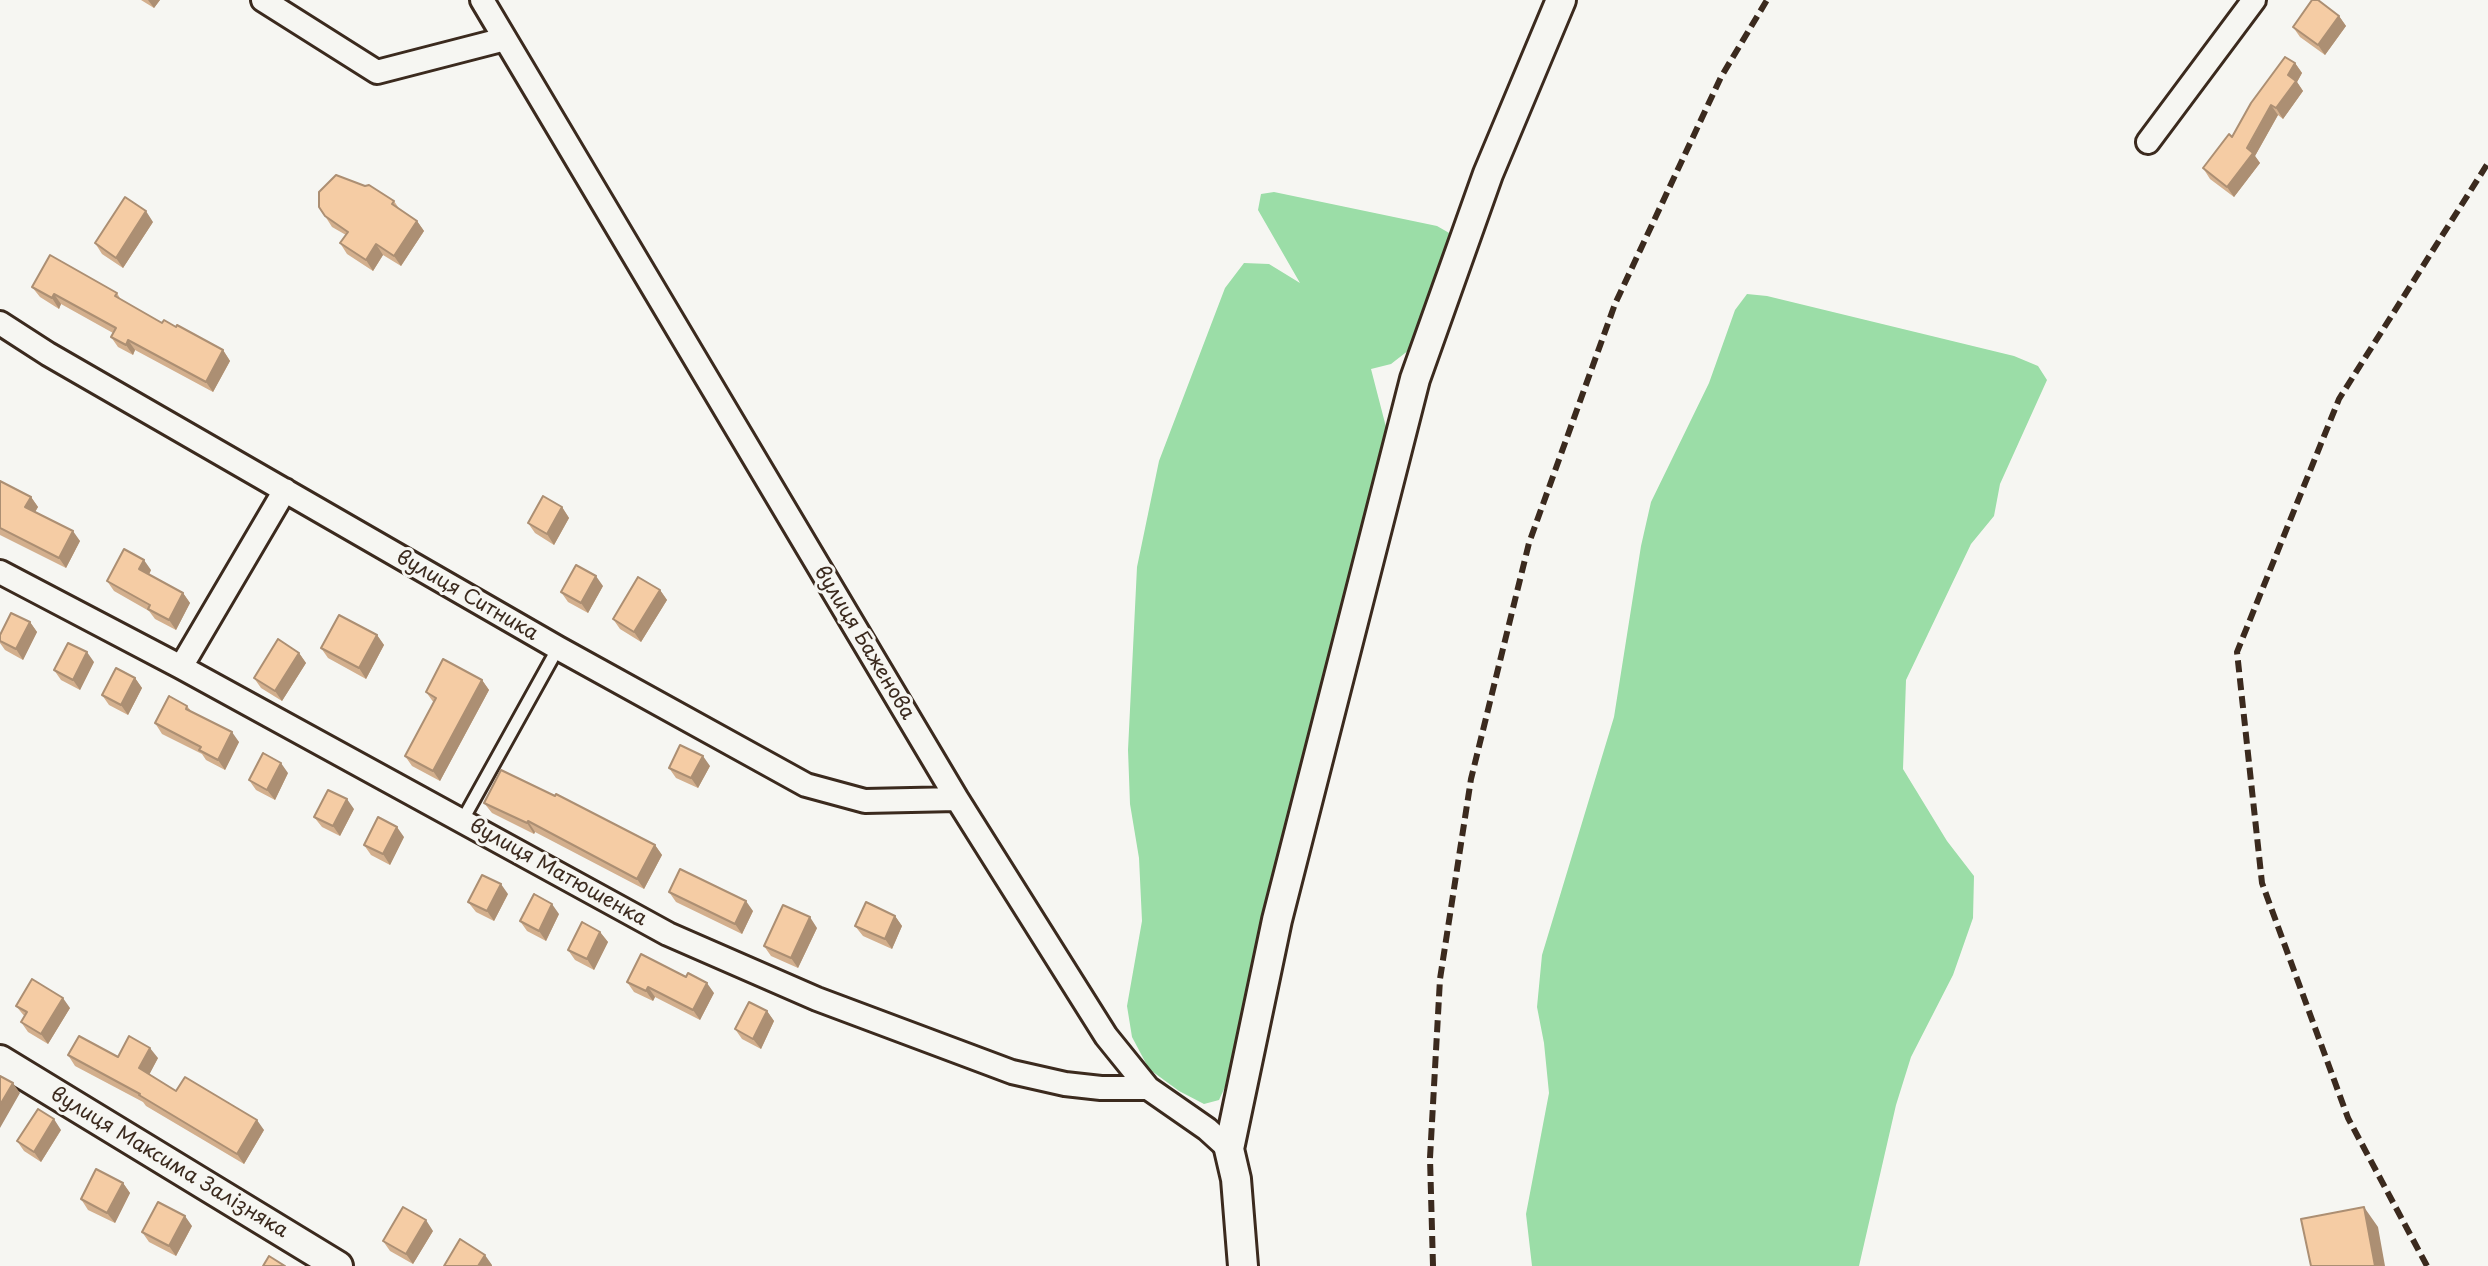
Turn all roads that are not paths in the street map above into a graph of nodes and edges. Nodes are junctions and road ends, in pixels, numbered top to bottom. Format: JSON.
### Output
{"nodes":[{"id":1,"x":263,"y":0,"type":"edge"},
{"id":2,"x":482,"y":0,"type":"edge"},
{"id":3,"x":1561,"y":0,"type":"edge"},
{"id":4,"x":2254,"y":0,"type":"edge"},
{"id":5,"x":505,"y":39,"type":"junction"},
{"id":6,"x":2148,"y":142,"type":"dead end"},
{"id":7,"x":0,"y":323,"type":"edge"},
{"id":8,"x":285,"y":490,"type":"junction"},
{"id":9,"x":0,"y":572,"type":"edge"},
{"id":10,"x":558,"y":648,"type":"junction"},
{"id":11,"x":181,"y":667,"type":"junction"},
{"id":12,"x":957,"y":799,"type":"junction"},
{"id":13,"x":462,"y":821,"type":"junction"},
{"id":14,"x":0,"y":1060,"type":"edge"},
{"id":15,"x":1148,"y":1088,"type":"junction"},
{"id":16,"x":1229,"y":1149,"type":"junction"},
{"id":17,"x":338,"y":1266,"type":"edge"},
{"id":18,"x":1243,"y":1266,"type":"edge"}],
"edges":[{"from":1,"to":5,"type":"street"},
{"from":2,"to":5,"type":"street","name":"вулиця Баженова"},
{"from":3,"to":16,"type":"street"},
{"from":4,"to":6,"type":"street"},
{"from":5,"to":12,"type":"street","name":"вулиця Баженова"},
{"from":7,"to":8,"type":"street","name":"вулиця Ситника"},
{"from":8,"to":10,"type":"street","name":"вулиця Ситника"},
{"from":8,"to":11,"type":"street"},
{"from":9,"to":11,"type":"street","name":"вулиця Матюшенка"},
{"from":10,"to":12,"type":"street","name":"вулиця Ситника"},
{"from":10,"to":13,"type":"lane"},
{"from":11,"to":13,"type":"street","name":"вулиця Матюшенка"},
{"from":12,"to":15,"type":"street","name":"вулиця Баженова"},
{"from":13,"to":15,"type":"street","name":"вулиця Матюшенка"},
{"from":14,"to":17,"type":"street","name":"вулиця Максима Залізняка"},
{"from":15,"to":16,"type":"street","name":"вулиця Баженова"},
{"from":16,"to":18,"type":"street"}]}
